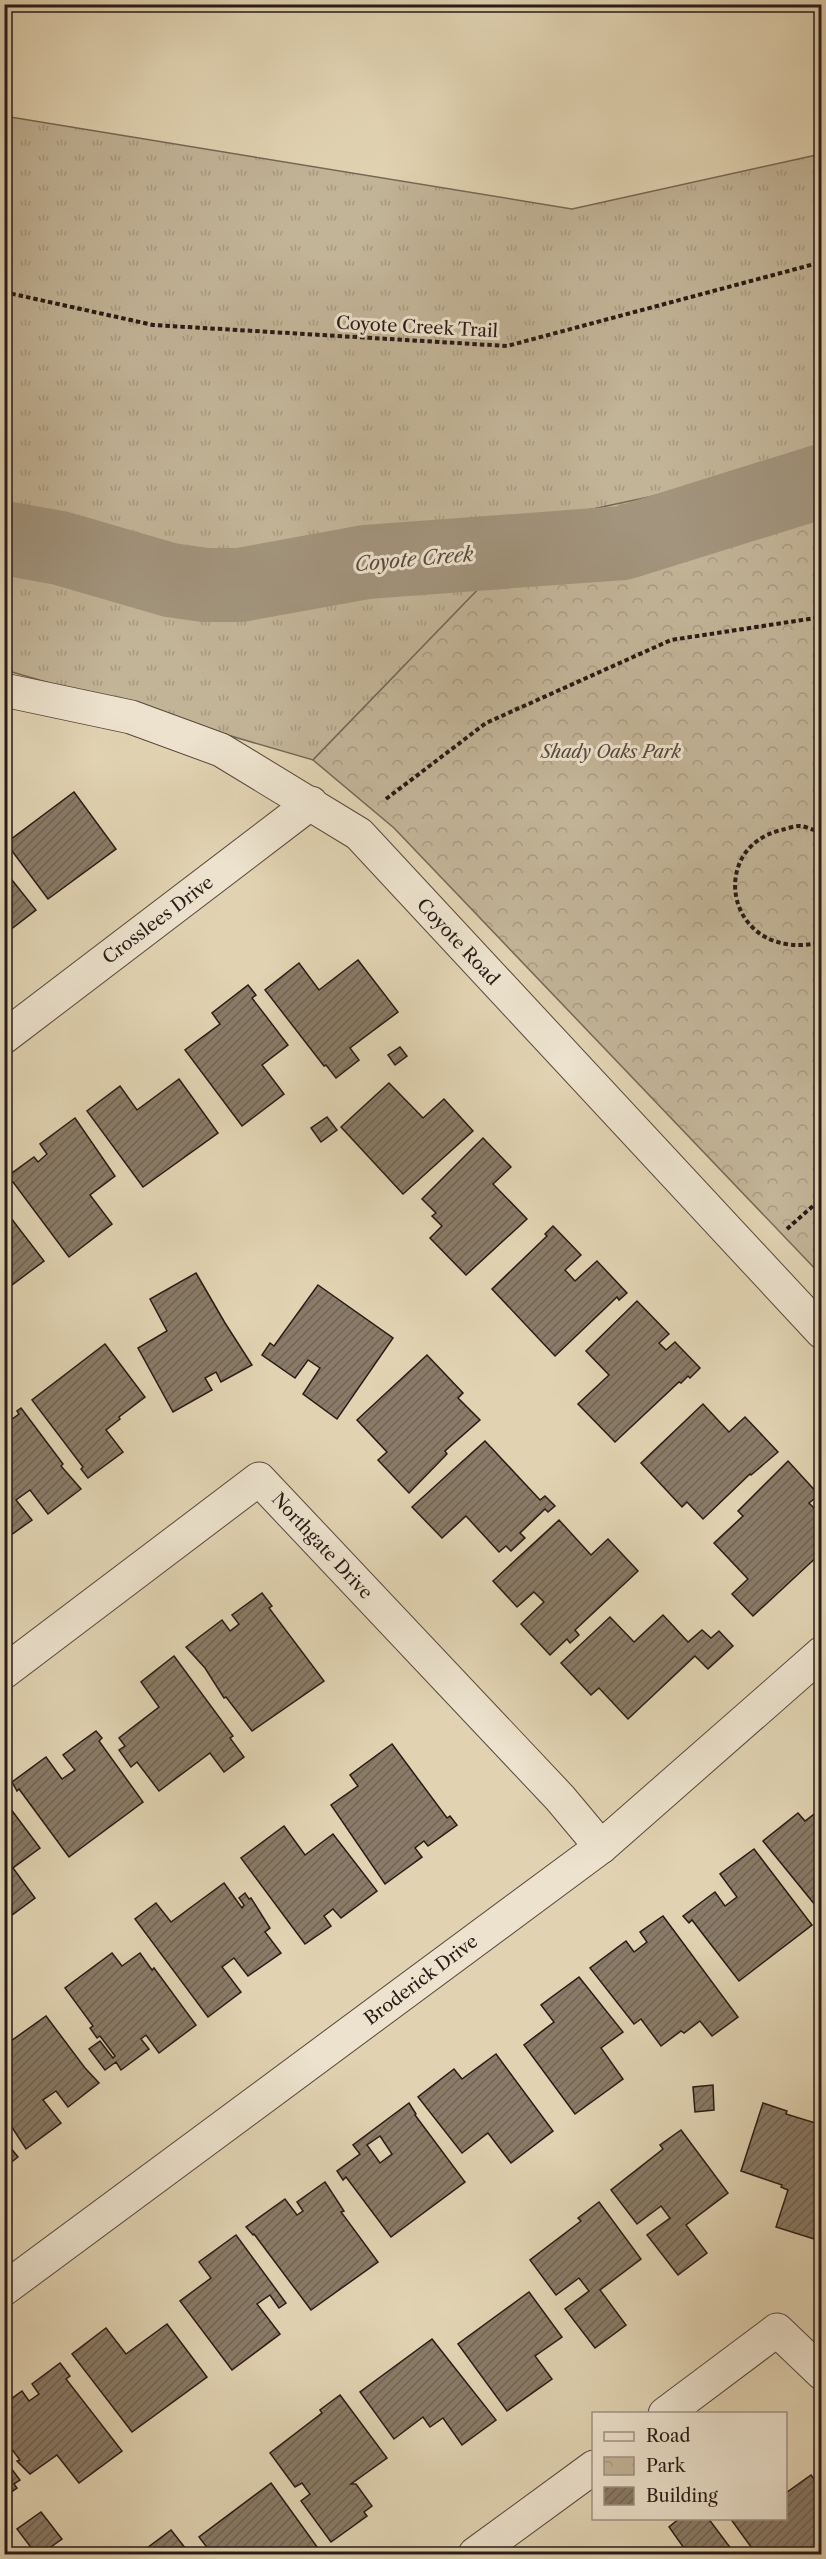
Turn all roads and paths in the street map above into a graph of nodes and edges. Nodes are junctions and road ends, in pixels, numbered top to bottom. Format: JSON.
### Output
{"nodes":[{"id":1,"x":822,"y":262,"type":"edge"},
{"id":2,"x":4,"y":292,"type":"edge"},
{"id":3,"x":822,"y":617,"type":"edge"},
{"id":4,"x":4,"y":690,"type":"edge"},
{"id":5,"x":386,"y":799,"type":"dead end"},
{"id":6,"x":311,"y":803,"type":"junction"},
{"id":7,"x":822,"y":833,"type":"edge"},
{"id":8,"x":822,"y":942,"type":"edge"},
{"id":9,"x":4,"y":1037,"type":"edge"},
{"id":10,"x":822,"y":1198,"type":"edge"},
{"id":11,"x":787,"y":1229,"type":"dead end"},
{"id":12,"x":822,"y":1332,"type":"edge"},
{"id":13,"x":822,"y":1653,"type":"edge"},
{"id":14,"x":4,"y":1672,"type":"edge"},
{"id":15,"x":601,"y":1847,"type":"junction"},
{"id":16,"x":4,"y":2289,"type":"edge"},
{"id":17,"x":822,"y":2373,"type":"edge"},
{"id":18,"x":668,"y":2412,"type":"edge"},
{"id":19,"x":592,"y":2467,"type":"edge"},
{"id":20,"x":475,"y":2554,"type":"edge"}],
"edges":[{"from":1,"to":2,"type":"path","name":"Coyote Creek Trail"},
{"from":3,"to":5,"type":"path"},
{"from":4,"to":6,"type":"street","name":"Coyote Road"},
{"from":6,"to":9,"type":"street","name":"Crosslees Drive"},
{"from":6,"to":12,"type":"street","name":"Coyote Road"},
{"from":7,"to":8,"type":"path"},
{"from":10,"to":11,"type":"path"},
{"from":13,"to":15,"type":"street","name":"Broderick Drive"},
{"from":14,"to":15,"type":"street","name":"Northgate Drive"},
{"from":15,"to":16,"type":"street","name":"Broderick Drive"},
{"from":17,"to":18,"type":"street"},
{"from":19,"to":20,"type":"street"}]}
